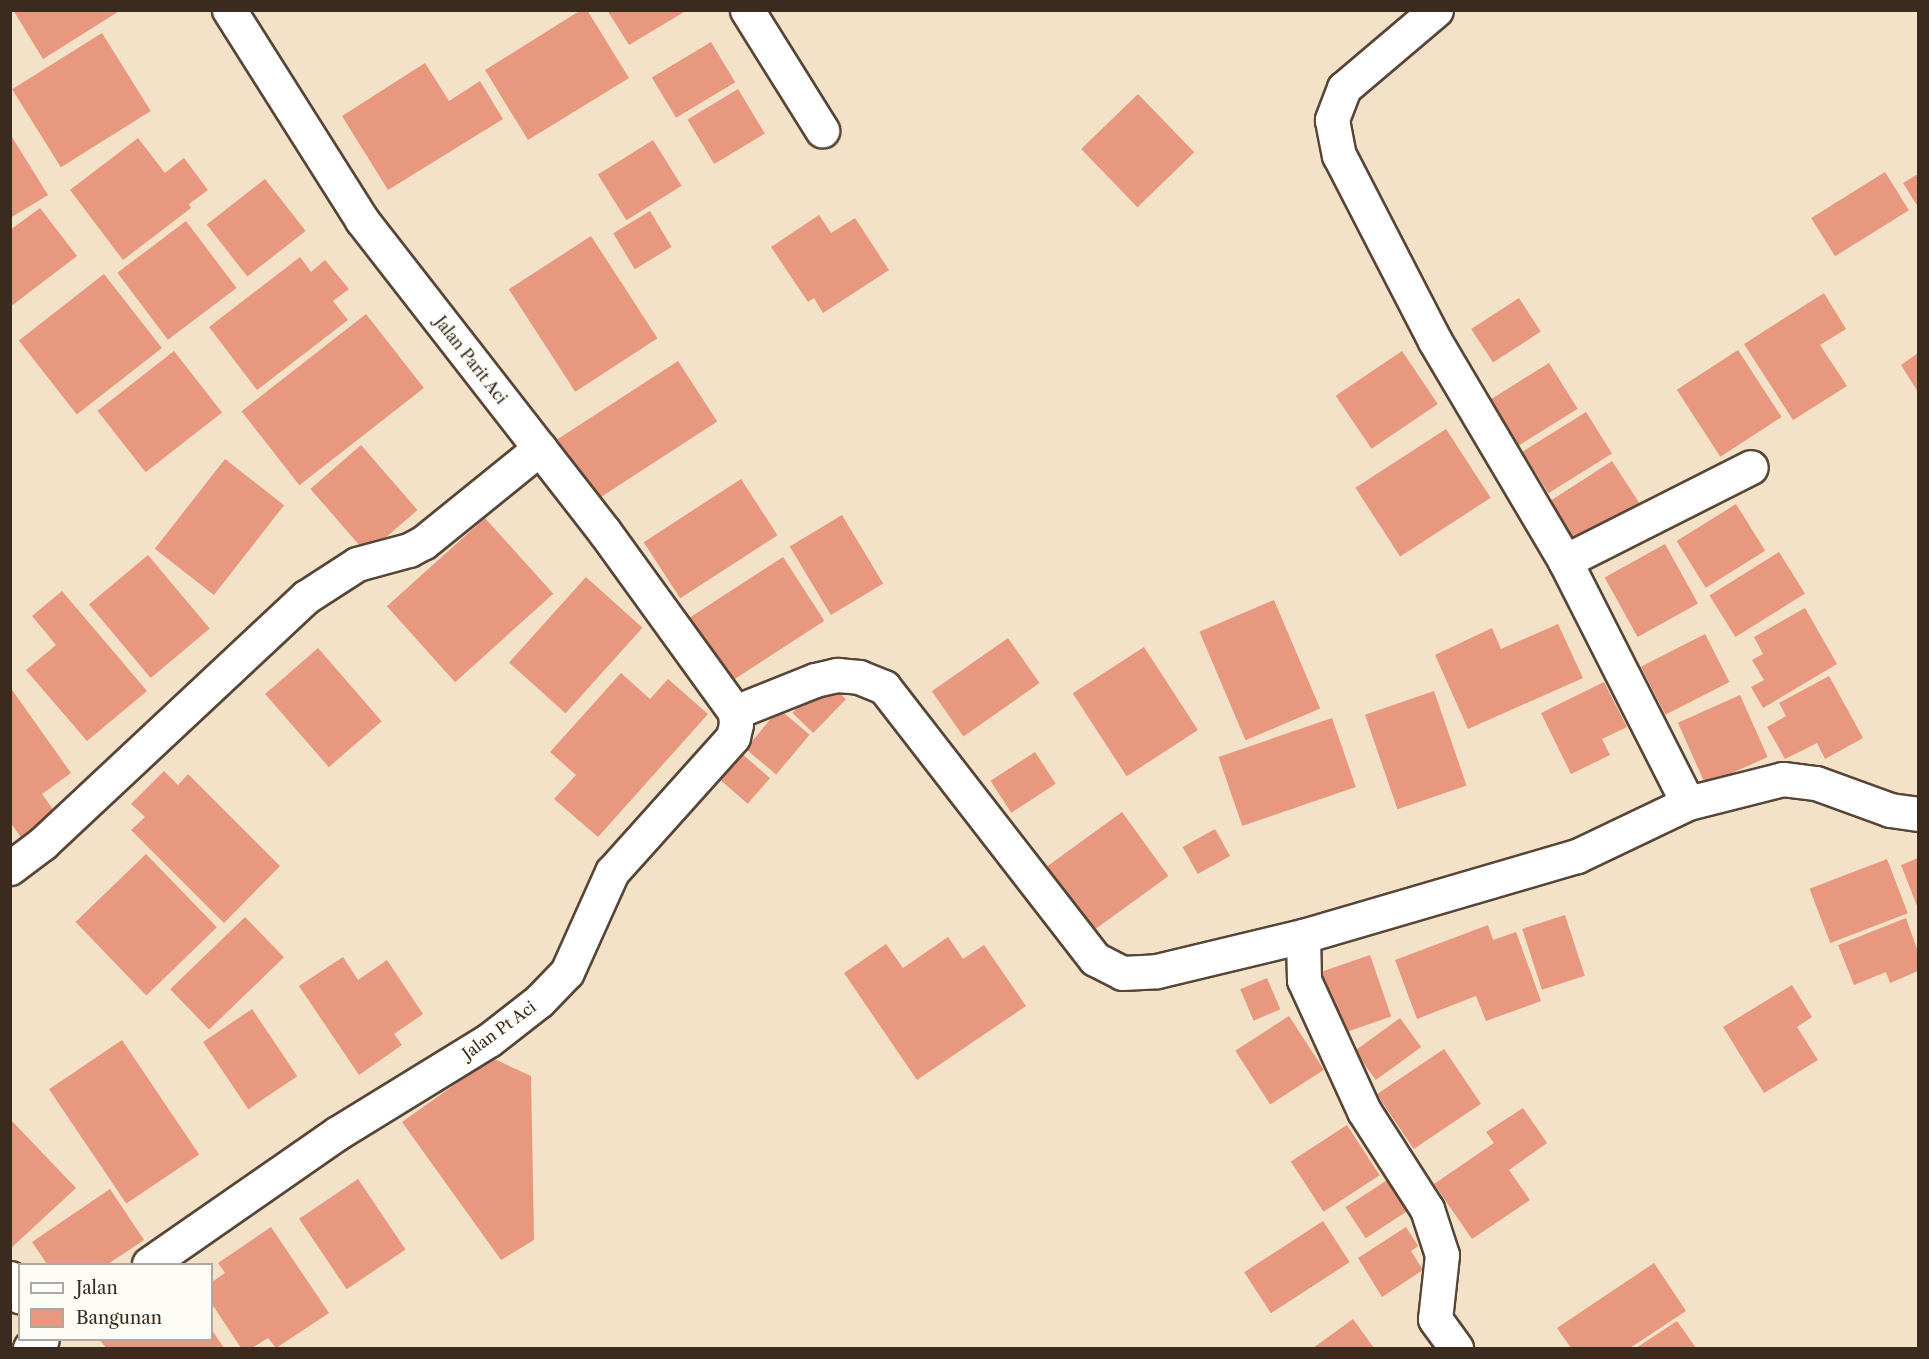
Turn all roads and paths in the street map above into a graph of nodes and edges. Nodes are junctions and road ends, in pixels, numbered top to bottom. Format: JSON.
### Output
{"nodes":[{"id":1,"x":229,"y":10,"type":"edge"},
{"id":2,"x":747,"y":10,"type":"edge"},
{"id":3,"x":1436,"y":10,"type":"edge"},
{"id":4,"x":822,"y":130,"type":"dead end"},
{"id":5,"x":540,"y":448,"type":"junction"},
{"id":6,"x":1751,"y":467,"type":"dead end"},
{"id":7,"x":1565,"y":561,"type":"junction"},
{"id":8,"x":731,"y":706,"type":"junction"},
{"id":9,"x":1688,"y":803,"type":"junction"},
{"id":10,"x":1918,"y":814,"type":"edge"},
{"id":11,"x":10,"y":868,"type":"edge"},
{"id":12,"x":1303,"y":936,"type":"junction"},
{"id":13,"x":150,"y":1263,"type":"edge"},
{"id":14,"x":10,"y":1278,"type":"edge"},
{"id":15,"x":18,"y":1293,"type":"edge"},
{"id":16,"x":1456,"y":1348,"type":"edge"}],
"edges":[{"from":1,"to":5,"type":"street","name":"Jalan Parit Aci"},
{"from":2,"to":4,"type":"street"},
{"from":3,"to":7,"type":"street"},
{"from":5,"to":8,"type":"street","name":"Jalan Parit Aci"},
{"from":5,"to":11,"type":"street"},
{"from":6,"to":7,"type":"street"},
{"from":7,"to":9,"type":"street"},
{"from":8,"to":12,"type":"street"},
{"from":8,"to":13,"type":"street","name":"Jalan Pt Aci"},
{"from":9,"to":10,"type":"street"},
{"from":9,"to":12,"type":"street"},
{"from":12,"to":16,"type":"street"},
{"from":14,"to":15,"type":"street"}]}
